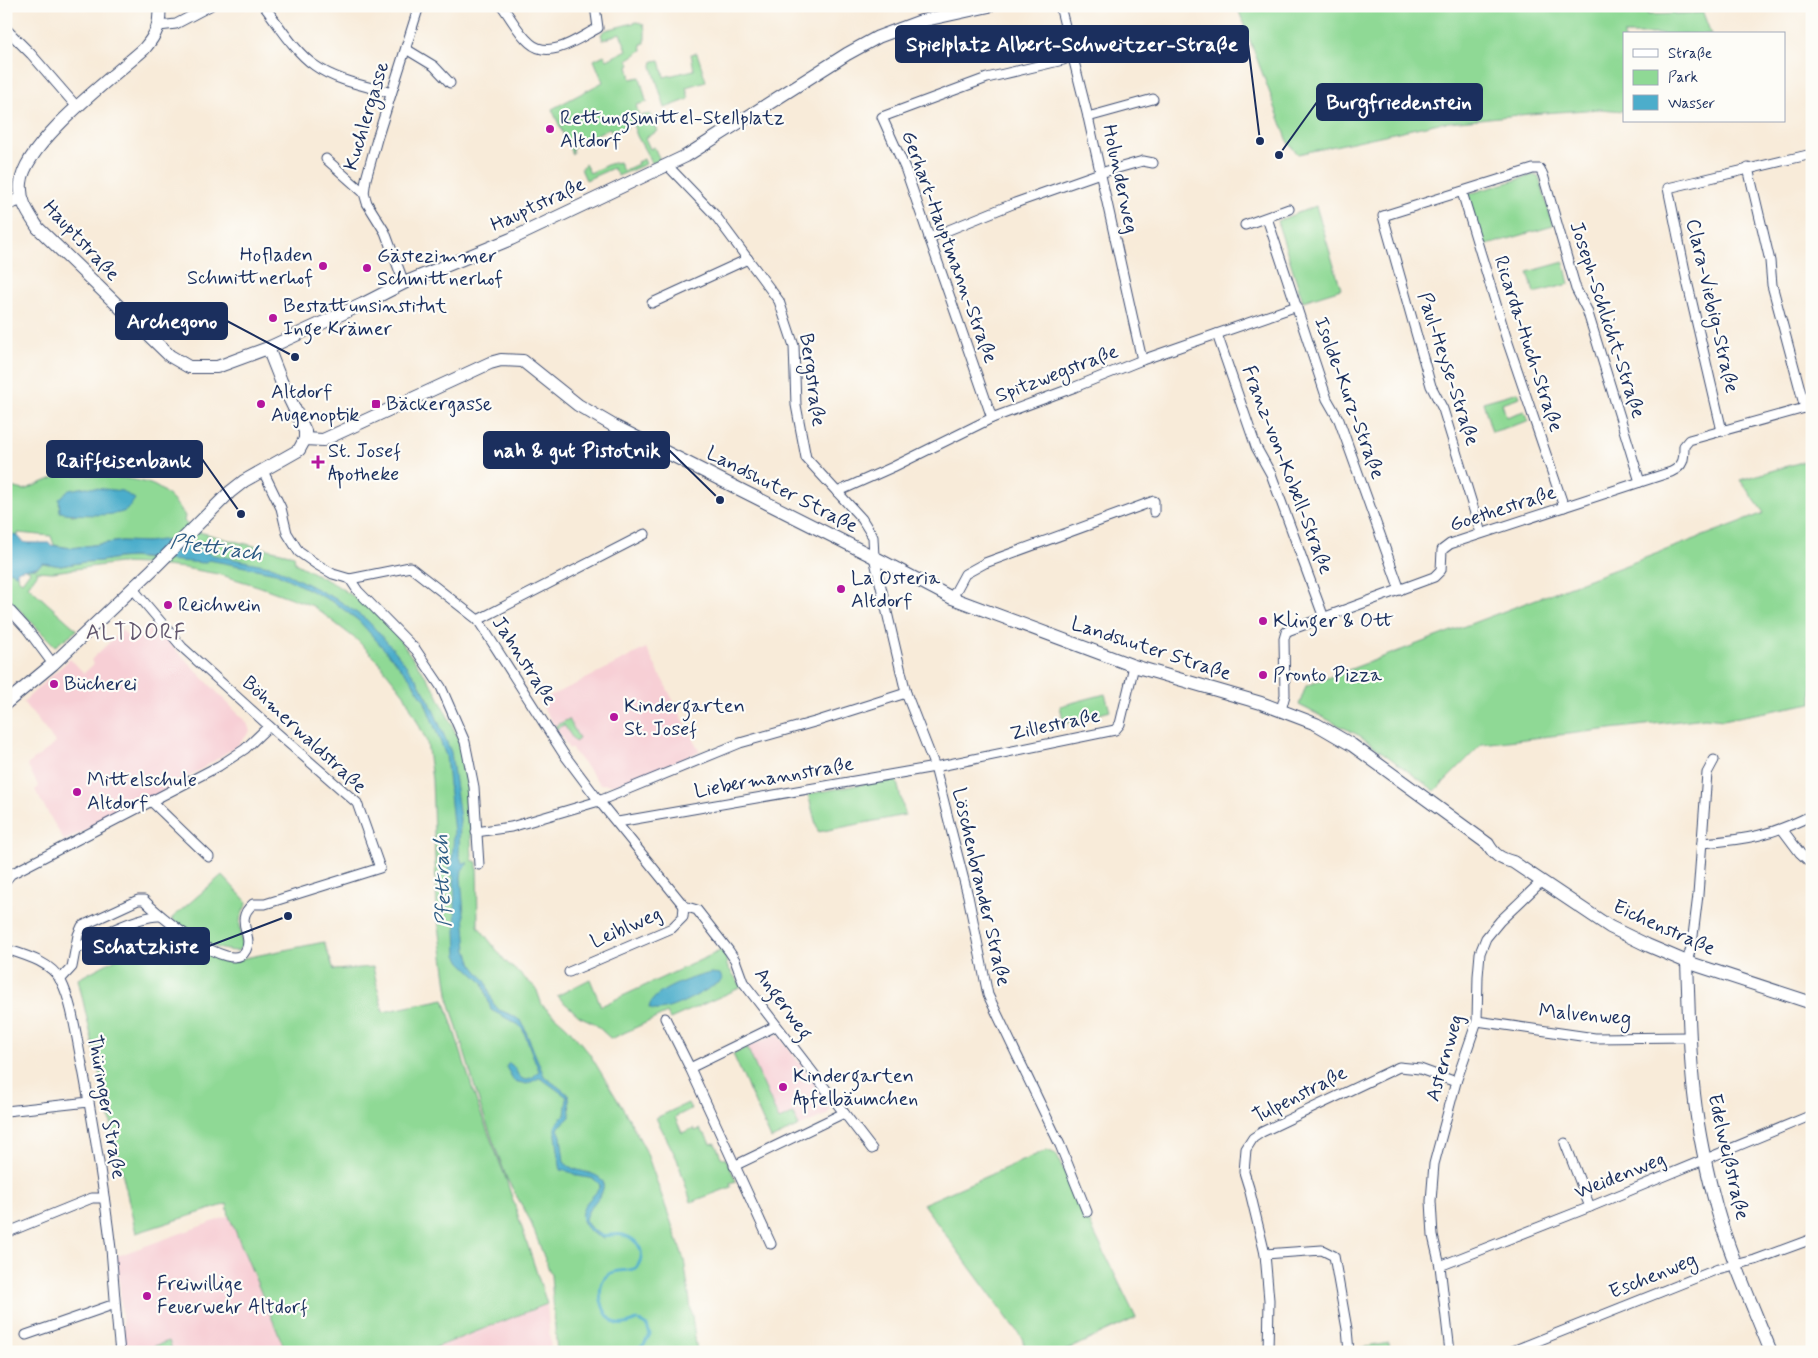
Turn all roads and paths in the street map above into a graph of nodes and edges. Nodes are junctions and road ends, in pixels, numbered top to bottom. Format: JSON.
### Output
{"nodes":[{"id":1,"x":159,"y":6,"type":"edge"},
{"id":2,"x":210,"y":6,"type":"edge"},
{"id":3,"x":264,"y":6,"type":"edge"},
{"id":4,"x":419,"y":6,"type":"edge"},
{"id":5,"x":502,"y":6,"type":"edge"},
{"id":6,"x":595,"y":6,"type":"edge"},
{"id":7,"x":989,"y":6,"type":"edge"},
{"id":8,"x":1060,"y":6,"type":"edge"},
{"id":9,"x":159,"y":26,"type":"junction"},
{"id":10,"x":6,"y":29,"type":"edge"},
{"id":11,"x":1148,"y":36,"type":"dead end"},
{"id":12,"x":406,"y":49,"type":"junction"},
{"id":13,"x":1072,"y":56,"type":"junction"},
{"id":14,"x":450,"y":83,"type":"dead end"},
{"id":15,"x":391,"y":93,"type":"junction"},
{"id":16,"x":1153,"y":99,"type":"dead end"},
{"id":17,"x":77,"y":107,"type":"junction"},
{"id":18,"x":1088,"y":116,"type":"junction"},
{"id":19,"x":1812,"y":154,"type":"edge"},
{"id":20,"x":326,"y":159,"type":"dead end"},
{"id":21,"x":1153,"y":163,"type":"dead end"},
{"id":22,"x":667,"y":165,"type":"junction"},
{"id":23,"x":1748,"y":168,"type":"junction"},
{"id":24,"x":1100,"y":173,"type":"junction"},
{"id":25,"x":1462,"y":192,"type":"junction"},
{"id":26,"x":364,"y":194,"type":"junction"},
{"id":27,"x":22,"y":199,"type":"junction"},
{"id":28,"x":6,"y":204,"type":"edge"},
{"id":29,"x":1289,"y":209,"type":"dead end"},
{"id":30,"x":1267,"y":218,"type":"junction"},
{"id":31,"x":1245,"y":225,"type":"dead end"},
{"id":32,"x":929,"y":238,"type":"junction"},
{"id":33,"x":748,"y":259,"type":"junction"},
{"id":34,"x":404,"y":283,"type":"junction"},
{"id":35,"x":652,"y":303,"type":"dead end"},
{"id":36,"x":1296,"y":306,"type":"junction"},
{"id":37,"x":1218,"y":334,"type":"junction"},
{"id":38,"x":268,"y":348,"type":"junction"},
{"id":39,"x":1142,"y":360,"type":"junction"},
{"id":40,"x":1808,"y":407,"type":"edge"},
{"id":41,"x":992,"y":418,"type":"junction"},
{"id":42,"x":1722,"y":431,"type":"junction"},
{"id":43,"x":305,"y":439,"type":"junction"},
{"id":44,"x":263,"y":471,"type":"junction"},
{"id":45,"x":1640,"y":482,"type":"junction"},
{"id":46,"x":837,"y":492,"type":"junction"},
{"id":47,"x":1564,"y":507,"type":"junction"},
{"id":48,"x":1154,"y":512,"type":"dead end"},
{"id":49,"x":1481,"y":533,"type":"junction"},
{"id":50,"x":645,"y":534,"type":"dead end"},
{"id":51,"x":874,"y":557,"type":"junction"},
{"id":52,"x":350,"y":579,"type":"junction"},
{"id":53,"x":132,"y":589,"type":"junction"},
{"id":54,"x":1400,"y":590,"type":"junction"},
{"id":55,"x":952,"y":598,"type":"junction"},
{"id":56,"x":6,"y":606,"type":"edge"},
{"id":57,"x":1324,"y":618,"type":"junction"},
{"id":58,"x":478,"y":620,"type":"junction"},
{"id":59,"x":54,"y":664,"type":"junction"},
{"id":60,"x":1134,"y":666,"type":"junction"},
{"id":61,"x":906,"y":694,"type":"junction"},
{"id":62,"x":6,"y":703,"type":"edge"},
{"id":63,"x":1261,"y":703,"type":"joint"},
{"id":64,"x":1281,"y":710,"type":"junction"},
{"id":65,"x":269,"y":726,"type":"junction"},
{"id":66,"x":1714,"y":760,"type":"dead end"},
{"id":67,"x":935,"y":767,"type":"junction"},
{"id":68,"x":599,"y":801,"type":"junction"},
{"id":69,"x":152,"y":802,"type":"junction"},
{"id":70,"x":1812,"y":815,"type":"edge"},
{"id":71,"x":618,"y":822,"type":"junction"},
{"id":72,"x":1782,"y":829,"type":"junction"},
{"id":73,"x":476,"y":832,"type":"junction"},
{"id":74,"x":1702,"y":843,"type":"junction"},
{"id":75,"x":209,"y":857,"type":"dead end"},
{"id":76,"x":1812,"y":864,"type":"edge"},
{"id":77,"x":479,"y":865,"type":"dead end"},
{"id":78,"x":6,"y":880,"type":"edge"},
{"id":79,"x":1541,"y":882,"type":"junction"},
{"id":80,"x":684,"y":906,"type":"junction"},
{"id":81,"x":160,"y":916,"type":"junction"},
{"id":82,"x":6,"y":949,"type":"edge"},
{"id":83,"x":76,"y":950,"type":"junction"},
{"id":84,"x":1687,"y":962,"type":"junction"},
{"id":85,"x":569,"y":972,"type":"dead end"},
{"id":86,"x":60,"y":980,"type":"junction"},
{"id":87,"x":1812,"y":1003,"type":"edge"},
{"id":88,"x":665,"y":1018,"type":"dead end"},
{"id":89,"x":1477,"y":1021,"type":"junction"},
{"id":90,"x":776,"y":1026,"type":"junction"},
{"id":91,"x":1689,"y":1037,"type":"junction"},
{"id":92,"x":690,"y":1068,"type":"junction"},
{"id":93,"x":1456,"y":1082,"type":"junction"},
{"id":94,"x":89,"y":1102,"type":"junction"},
{"id":95,"x":6,"y":1111,"type":"edge"},
{"id":96,"x":844,"y":1113,"type":"junction"},
{"id":97,"x":1812,"y":1115,"type":"edge"},
{"id":98,"x":1565,"y":1143,"type":"dead end"},
{"id":99,"x":872,"y":1149,"type":"dead end"},
{"id":100,"x":1705,"y":1160,"type":"junction"},
{"id":101,"x":734,"y":1166,"type":"junction"},
{"id":102,"x":104,"y":1198,"type":"junction"},
{"id":103,"x":1590,"y":1207,"type":"junction"},
{"id":104,"x":1087,"y":1212,"type":"dead end"},
{"id":105,"x":6,"y":1232,"type":"edge"},
{"id":106,"x":1812,"y":1239,"type":"edge"},
{"id":107,"x":771,"y":1244,"type":"dead end"},
{"id":108,"x":1265,"y":1254,"type":"junction"},
{"id":109,"x":1737,"y":1265,"type":"junction"},
{"id":110,"x":1440,"y":1266,"type":"junction"},
{"id":111,"x":115,"y":1304,"type":"junction"},
{"id":112,"x":26,"y":1335,"type":"dead end"},
{"id":113,"x":120,"y":1352,"type":"edge"},
{"id":114,"x":1268,"y":1352,"type":"edge"},
{"id":115,"x":1349,"y":1352,"type":"edge"},
{"id":116,"x":1450,"y":1352,"type":"edge"},
{"id":117,"x":1510,"y":1352,"type":"edge"},
{"id":118,"x":1771,"y":1352,"type":"edge"}],
"edges":[{"from":1,"to":9,"type":"street"},
{"from":2,"to":9,"type":"street"},
{"from":3,"to":15,"type":"street"},
{"from":4,"to":12,"type":"street","name":"Kuchlergasse"},
{"from":5,"to":6,"type":"street"},
{"from":7,"to":22,"type":"street","name":"Hauptstraße"},
{"from":8,"to":13,"type":"street","name":"Holunderweg"},
{"from":9,"to":17,"type":"street","name":"Hauptstraße"},
{"from":10,"to":17,"type":"street"},
{"from":11,"to":13,"type":"street"},
{"from":12,"to":14,"type":"street","name":"Kuchlergasse"},
{"from":12,"to":15,"type":"street","name":"Kuchlergasse"},
{"from":13,"to":18,"type":"street","name":"Holunderweg"},
{"from":13,"to":32,"type":"street","name":"Gerhart-Hauptmann-Straße"},
{"from":15,"to":26,"type":"street","name":"Kuchlergasse"},
{"from":16,"to":18,"type":"street"},
{"from":17,"to":27,"type":"street","name":"Hauptstraße"},
{"from":18,"to":24,"type":"street","name":"Holunderweg"},
{"from":19,"to":23,"type":"street"},
{"from":20,"to":26,"type":"street"},
{"from":21,"to":24,"type":"street"},
{"from":22,"to":33,"type":"street","name":"Bergstraße"},
{"from":22,"to":34,"type":"street","name":"Hauptstraße"},
{"from":23,"to":40,"type":"street"},
{"from":23,"to":42,"type":"street","name":"Clara-Viebig-Straße"},
{"from":24,"to":32,"type":"street"},
{"from":24,"to":39,"type":"street","name":"Holunderweg"},
{"from":25,"to":45,"type":"street","name":"Joseph-Schlicht-Straße"},
{"from":25,"to":47,"type":"street","name":"Ricarda-Huch-Straße"},
{"from":25,"to":49,"type":"street","name":"Paul-Heyse-Straße"},
{"from":26,"to":34,"type":"street"},
{"from":27,"to":28,"type":"street"},
{"from":27,"to":38,"type":"street","name":"Hauptstraße"},
{"from":29,"to":30,"type":"street"},
{"from":30,"to":31,"type":"street"},
{"from":30,"to":36,"type":"street","name":"Isolde-Kurz-Straße"},
{"from":32,"to":41,"type":"street","name":"Gerhart-Hauptmann-Straße"},
{"from":33,"to":35,"type":"street"},
{"from":33,"to":46,"type":"street","name":"Bergstraße"},
{"from":34,"to":38,"type":"street","name":"Hauptstraße"},
{"from":36,"to":37,"type":"street","name":"Spitzwegstraße"},
{"from":36,"to":54,"type":"street","name":"Isolde-Kurz-Straße"},
{"from":37,"to":39,"type":"street","name":"Spitzwegstraße"},
{"from":37,"to":57,"type":"street","name":"Franz-von-Kobell-Straße"},
{"from":38,"to":43,"type":"street"},
{"from":39,"to":41,"type":"street","name":"Spitzwegstraße"},
{"from":40,"to":42,"type":"street","name":"Goethestraße"},
{"from":41,"to":46,"type":"street","name":"Spitzwegstraße"},
{"from":42,"to":45,"type":"street","name":"Goethestraße"},
{"from":43,"to":44,"type":"street"},
{"from":43,"to":51,"type":"street","name":"Landshuter Straße"},
{"from":44,"to":52,"type":"street"},
{"from":44,"to":53,"type":"street"},
{"from":45,"to":47,"type":"street","name":"Goethestraße"},
{"from":46,"to":51,"type":"street","name":"Bergstraße"},
{"from":47,"to":49,"type":"street","name":"Goethestraße"},
{"from":48,"to":55,"type":"street"},
{"from":49,"to":54,"type":"street","name":"Goethestraße"},
{"from":50,"to":58,"type":"street"},
{"from":51,"to":55,"type":"street","name":"Landshuter Straße"},
{"from":51,"to":61,"type":"street","name":"Löschenbrander Straße"},
{"from":52,"to":58,"type":"street","name":"Jahnstraße"},
{"from":52,"to":73,"type":"street"},
{"from":53,"to":59,"type":"street"},
{"from":53,"to":65,"type":"street","name":"Böhmerwaldstraße"},
{"from":54,"to":57,"type":"street","name":"Goethestraße"},
{"from":55,"to":60,"type":"street","name":"Landshuter Straße"},
{"from":56,"to":59,"type":"street"},
{"from":57,"to":64,"type":"street","name":"Goethestraße"},
{"from":58,"to":68,"type":"street","name":"Jahnstraße"},
{"from":59,"to":62,"type":"street"},
{"from":60,"to":63,"type":"street","name":"Landshuter Straße"},
{"from":60,"to":67,"type":"street","name":"Zillestraße"},
{"from":61,"to":67,"type":"street","name":"Löschenbrander Straße"},
{"from":61,"to":68,"type":"street"},
{"from":63,"to":64,"type":"street","name":"Eichenstraße"},
{"from":64,"to":79,"type":"street","name":"Eichenstraße"},
{"from":65,"to":69,"type":"street"},
{"from":65,"to":81,"type":"street","name":"Böhmerwaldstraße"},
{"from":66,"to":74,"type":"street"},
{"from":67,"to":71,"type":"street","name":"Liebermannstraße"},
{"from":67,"to":104,"type":"street","name":"Löschenbrander Straße"},
{"from":68,"to":71,"type":"street","name":"Jahnstraße"},
{"from":68,"to":73,"type":"street"},
{"from":69,"to":75,"type":"street"},
{"from":69,"to":78,"type":"street"},
{"from":70,"to":72,"type":"street"},
{"from":71,"to":80,"type":"street","name":"Jahnstraße"},
{"from":72,"to":74,"type":"street"},
{"from":72,"to":76,"type":"street"},
{"from":73,"to":77,"type":"street"},
{"from":74,"to":84,"type":"street"},
{"from":79,"to":84,"type":"street","name":"Eichenstraße"},
{"from":79,"to":89,"type":"street","name":"Asternweg"},
{"from":80,"to":85,"type":"street","name":"Leiblweg"},
{"from":80,"to":90,"type":"street","name":"Angerweg"},
{"from":81,"to":83,"type":"street"},
{"from":81,"to":83,"type":"street","name":"Böhmerwaldstraße"},
{"from":82,"to":86,"type":"street","name":"Thüringer Straße"},
{"from":83,"to":86,"type":"street","name":"Böhmerwaldstraße"},
{"from":84,"to":87,"type":"street","name":"Eichenstraße"},
{"from":84,"to":91,"type":"street","name":"Edelweißstraße"},
{"from":86,"to":94,"type":"street","name":"Thüringer Straße"},
{"from":88,"to":92,"type":"street"},
{"from":89,"to":91,"type":"street","name":"Malvenweg"},
{"from":89,"to":93,"type":"street","name":"Asternweg"},
{"from":90,"to":92,"type":"street"},
{"from":90,"to":96,"type":"street","name":"Angerweg"},
{"from":91,"to":100,"type":"street","name":"Edelweißstraße"},
{"from":92,"to":101,"type":"street"},
{"from":93,"to":108,"type":"street","name":"Tulpenstraße"},
{"from":93,"to":110,"type":"street","name":"Asternweg"},
{"from":94,"to":95,"type":"street"},
{"from":94,"to":102,"type":"street","name":"Thüringer Straße"},
{"from":96,"to":99,"type":"street","name":"Angerweg"},
{"from":96,"to":101,"type":"street"},
{"from":97,"to":100,"type":"street","name":"Weidenweg"},
{"from":98,"to":103,"type":"street"},
{"from":100,"to":103,"type":"street","name":"Weidenweg"},
{"from":100,"to":109,"type":"street","name":"Edelweißstraße"},
{"from":101,"to":107,"type":"street"},
{"from":102,"to":105,"type":"street"},
{"from":102,"to":111,"type":"street","name":"Thüringer Straße"},
{"from":103,"to":110,"type":"street","name":"Weidenweg"},
{"from":106,"to":109,"type":"street","name":"Eschenweg"},
{"from":108,"to":114,"type":"street","name":"Tulpenstraße"},
{"from":108,"to":115,"type":"street"},
{"from":109,"to":117,"type":"street","name":"Eschenweg"},
{"from":109,"to":118,"type":"street","name":"Edelweißstraße"},
{"from":110,"to":116,"type":"street","name":"Asternweg"},
{"from":111,"to":112,"type":"street"},
{"from":111,"to":113,"type":"street","name":"Thüringer Straße"}]}
